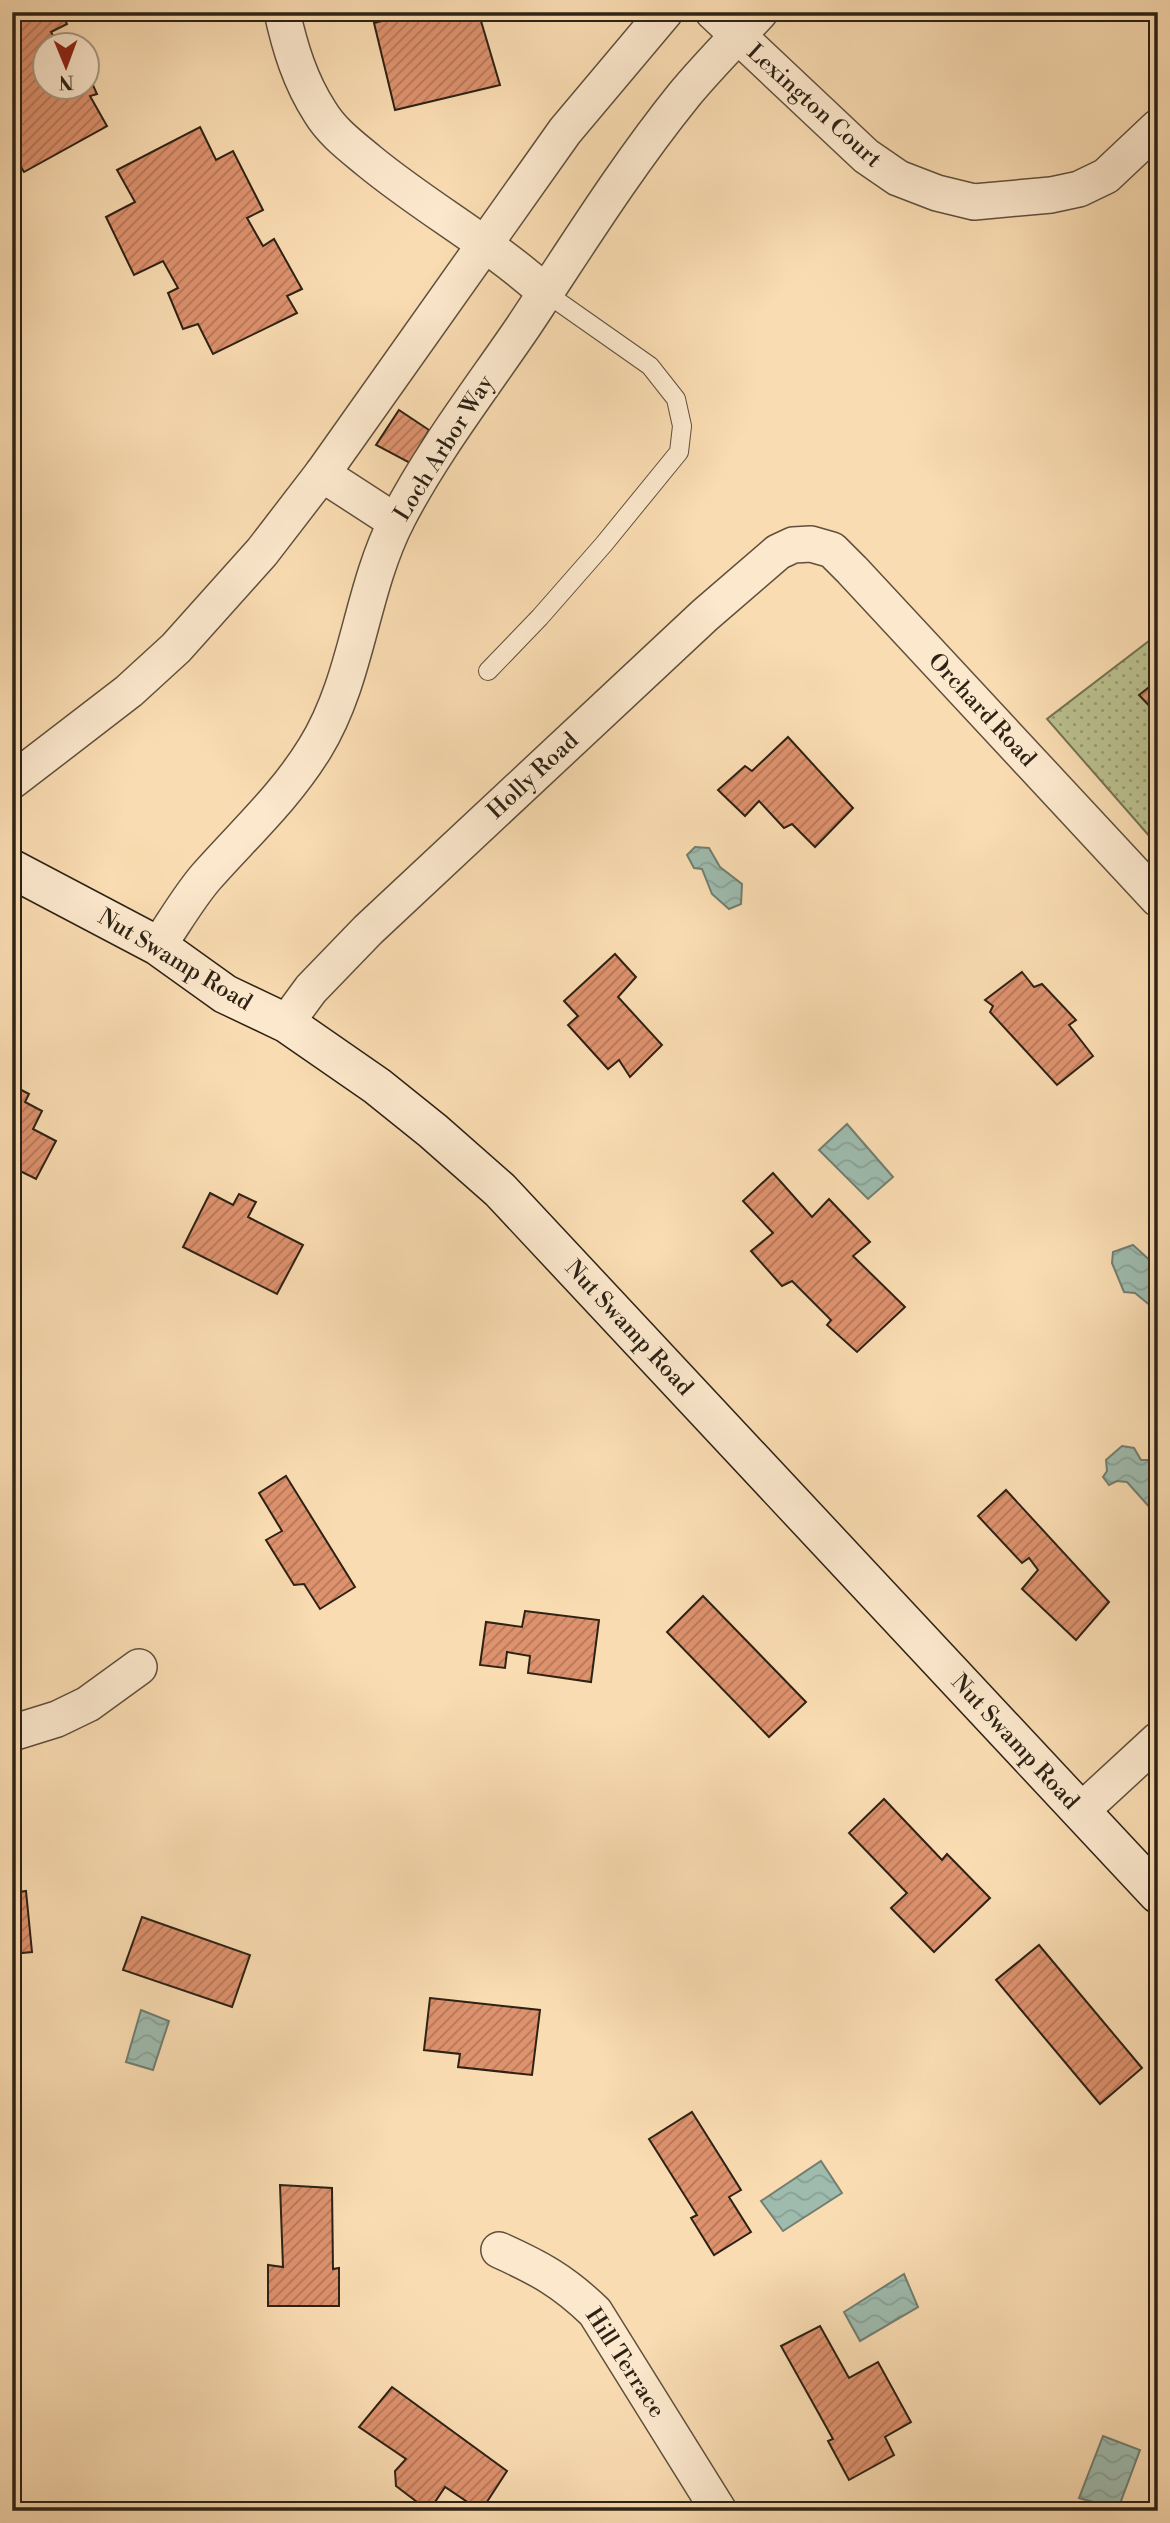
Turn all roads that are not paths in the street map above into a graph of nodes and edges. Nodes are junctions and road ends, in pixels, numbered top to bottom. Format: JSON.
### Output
{"nodes":[{"id":1,"x":282,"y":12,"type":"edge"},
{"id":2,"x":665,"y":12,"type":"edge"},
{"id":3,"x":713,"y":12,"type":"edge"},
{"id":4,"x":760,"y":12,"type":"edge"},
{"id":5,"x":737,"y":37,"type":"junction"},
{"id":6,"x":1158,"y":127,"type":"edge"},
{"id":7,"x":483,"y":244,"type":"junction"},
{"id":8,"x":546,"y":293,"type":"junction"},
{"id":9,"x":322,"y":474,"type":"junction"},
{"id":10,"x":396,"y":522,"type":"junction"},
{"id":11,"x":793,"y":545,"type":"joint"},
{"id":12,"x":488,"y":671,"type":"dead end"},
{"id":13,"x":12,"y":781,"type":"edge"},
{"id":14,"x":12,"y":869,"type":"edge"},
{"id":15,"x":1158,"y":899,"type":"edge"},
{"id":16,"x":158,"y":946,"type":"junction"},
{"id":17,"x":286,"y":1023,"type":"junction"},
{"id":18,"x":139,"y":1667,"type":"dead end"},
{"id":19,"x":12,"y":1733,"type":"edge"},
{"id":20,"x":1158,"y":1740,"type":"edge"},
{"id":21,"x":1080,"y":1812,"type":"junction"},
{"id":22,"x":1158,"y":1894,"type":"edge"},
{"id":23,"x":499,"y":2250,"type":"dead end"},
{"id":24,"x":719,"y":2511,"type":"edge"}],
"edges":[{"from":1,"to":7,"type":"street"},
{"from":2,"to":7,"type":"street"},
{"from":3,"to":5,"type":"street","name":"Lexington Court"},
{"from":4,"to":5,"type":"street","name":"Loch Arbor Way"},
{"from":5,"to":6,"type":"street","name":"Lexington Court"},
{"from":5,"to":8,"type":"street","name":"Loch Arbor Way"},
{"from":7,"to":8,"type":"street"},
{"from":7,"to":9,"type":"street"},
{"from":8,"to":10,"type":"street","name":"Loch Arbor Way"},
{"from":8,"to":12,"type":"lane"},
{"from":9,"to":10,"type":"street"},
{"from":9,"to":13,"type":"street"},
{"from":10,"to":16,"type":"street","name":"Loch Arbor Way"},
{"from":11,"to":15,"type":"street","name":"Orchard Road"},
{"from":11,"to":17,"type":"street","name":"Holly Road"},
{"from":14,"to":16,"type":"main road","name":"Nut Swamp Road"},
{"from":16,"to":17,"type":"main road","name":"Nut Swamp Road"},
{"from":17,"to":21,"type":"main road","name":"Nut Swamp Road"},
{"from":18,"to":19,"type":"street"},
{"from":20,"to":21,"type":"street"},
{"from":21,"to":22,"type":"main road","name":"Nut Swamp Road"},
{"from":23,"to":24,"type":"street","name":"Hill Terrace"}]}
